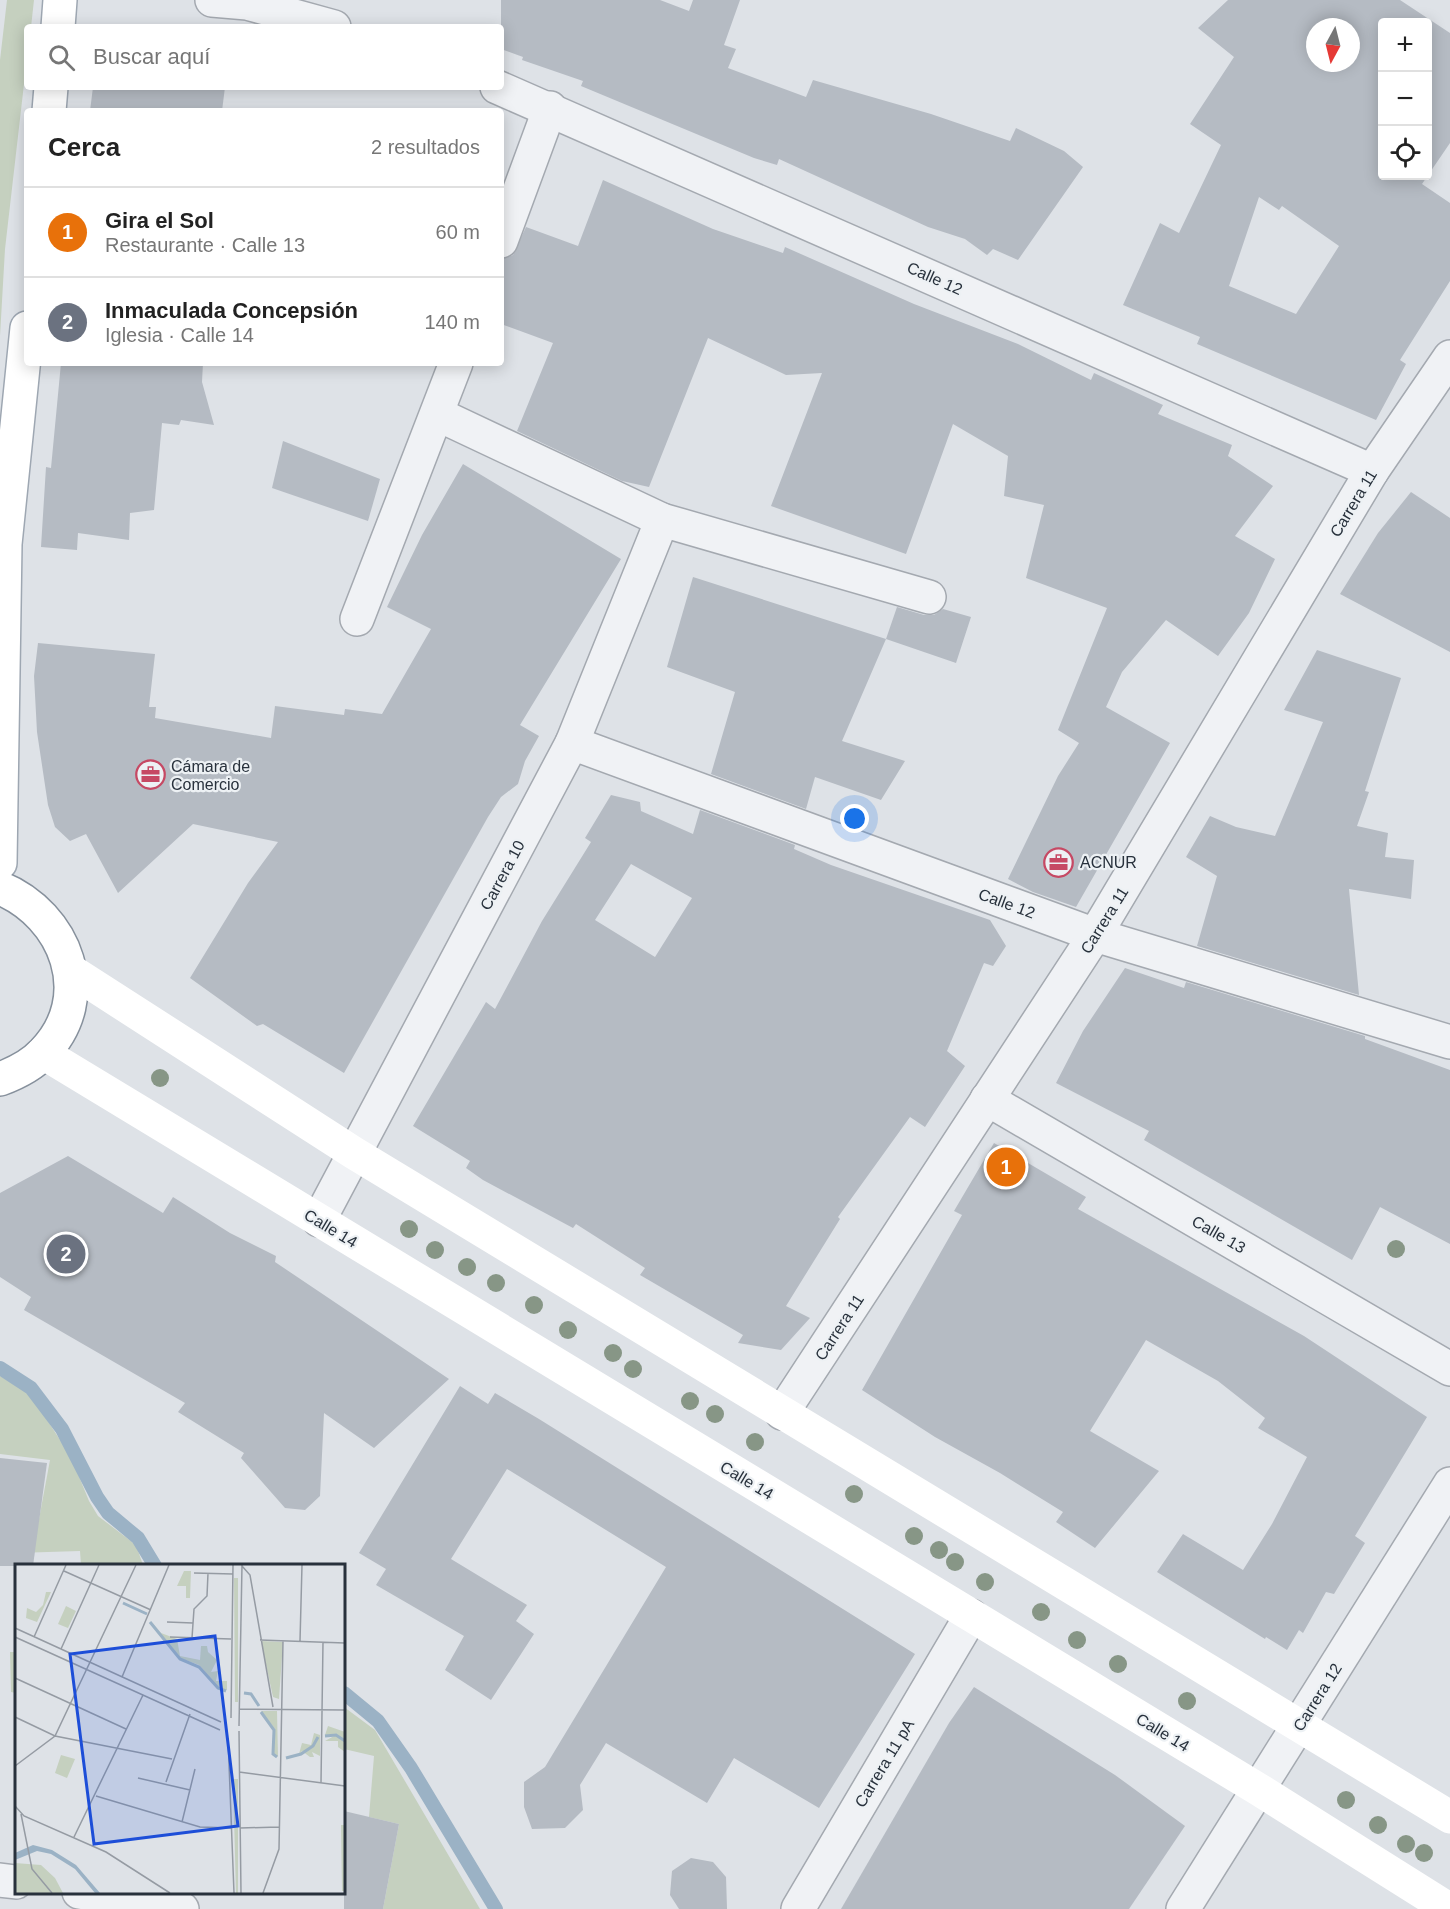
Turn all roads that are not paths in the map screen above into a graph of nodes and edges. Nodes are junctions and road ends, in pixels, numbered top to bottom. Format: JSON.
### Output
{"nodes":[{"id":1,"x":60,"y":0,"type":"edge"},
{"id":2,"x":212,"y":0,"type":"edge"},
{"id":3,"x":58,"y":24,"type":"edge"},
{"id":4,"x":323,"y":24,"type":"edge"},
{"id":5,"x":51,"y":90,"type":"edge"},
{"id":6,"x":504,"y":90,"type":"edge"},
{"id":7,"x":49,"y":108,"type":"edge"},
{"id":8,"x":550,"y":108,"type":"junction"},
{"id":9,"x":504,"y":233,"type":"edge"},
{"id":10,"x":24,"y":357,"type":"edge"},
{"id":11,"x":1450,"y":357,"type":"edge"},
{"id":12,"x":455,"y":366,"type":"edge"},
{"id":13,"x":437,"y":414,"type":"junction"},
{"id":14,"x":1372,"y":471,"type":"junction"},
{"id":15,"x":662,"y":520,"type":"junction"},
{"id":16,"x":929,"y":597,"type":"dead end"},
{"id":17,"x":357,"y":619,"type":"dead end"},
{"id":18,"x":572,"y":743,"type":"junction"},
{"id":19,"x":0,"y":863,"type":"edge"},
{"id":20,"x":0,"y":888,"type":"edge"},
{"id":21,"x":1095,"y":935,"type":"junction"},
{"id":22,"x":70,"y":970,"type":"junction"},
{"id":23,"x":1450,"y":1042,"type":"edge"},
{"id":24,"x":43,"y":1053,"type":"junction"},
{"id":25,"x":0,"y":1079,"type":"edge"},
{"id":26,"x":987,"y":1099,"type":"junction"},
{"id":27,"x":354,"y":1153,"type":"junction"},
{"id":28,"x":319,"y":1220,"type":"junction"},
{"id":29,"x":1450,"y":1369,"type":"edge"},
{"id":30,"x":783,"y":1413,"type":"junction"},
{"id":31,"x":1450,"y":1484,"type":"edge"},
{"id":32,"x":971,"y":1616,"type":"junction"},
{"id":33,"x":1299,"y":1725,"type":"junction"},
{"id":34,"x":1258,"y":1789,"type":"junction"},
{"id":35,"x":1450,"y":1817,"type":"edge"},
{"id":36,"x":0,"y":1880,"type":"edge"},
{"id":37,"x":15,"y":1882,"type":"edge"},
{"id":38,"x":85,"y":1894,"type":"edge"},
{"id":39,"x":182,"y":1909,"type":"edge"},
{"id":40,"x":798,"y":1909,"type":"edge"},
{"id":41,"x":1183,"y":1909,"type":"edge"},
{"id":42,"x":1449,"y":1909,"type":"edge"}],
"edges":[{"from":1,"to":3,"type":"main road"},
{"from":2,"to":4,"type":"street"},
{"from":5,"to":7,"type":"main road"},
{"from":6,"to":8,"type":"street","name":"Calle 12"},
{"from":8,"to":9,"type":"street"},
{"from":8,"to":14,"type":"street","name":"Calle 12"},
{"from":10,"to":19,"type":"main road"},
{"from":11,"to":14,"type":"street","name":"Carrera 11"},
{"from":12,"to":13,"type":"street"},
{"from":13,"to":15,"type":"street"},
{"from":13,"to":17,"type":"street"},
{"from":14,"to":21,"type":"street","name":"Carrera 11"},
{"from":15,"to":16,"type":"street"},
{"from":15,"to":18,"type":"street","name":"Carrera 10"},
{"from":18,"to":21,"type":"street","name":"Calle 12"},
{"from":18,"to":27,"type":"street","name":"Carrera 10"},
{"from":20,"to":22,"type":"main road"},
{"from":21,"to":23,"type":"street","name":"Calle 12"},
{"from":21,"to":26,"type":"street","name":"Carrera 11"},
{"from":22,"to":24,"type":"main road"},
{"from":22,"to":27,"type":"main road"},
{"from":24,"to":25,"type":"main road"},
{"from":24,"to":28,"type":"main road","name":"Calle 14"},
{"from":26,"to":29,"type":"street","name":"Calle 13"},
{"from":26,"to":30,"type":"street","name":"Carrera 11"},
{"from":27,"to":28,"type":"street","name":"Carrera 10"},
{"from":27,"to":30,"type":"main road"},
{"from":28,"to":32,"type":"main road","name":"Calle 14"},
{"from":30,"to":33,"type":"main road"},
{"from":31,"to":33,"type":"street","name":"Carrera 12"},
{"from":32,"to":34,"type":"main road","name":"Calle 14"},
{"from":32,"to":40,"type":"street","name":"Carrera 11 pA"},
{"from":33,"to":34,"type":"street","name":"Carrera 12"},
{"from":33,"to":35,"type":"main road"},
{"from":34,"to":41,"type":"street","name":"Carrera 12"},
{"from":34,"to":42,"type":"main road","name":"Calle 14"},
{"from":36,"to":37,"type":"street"},
{"from":38,"to":39,"type":"street"}]}
